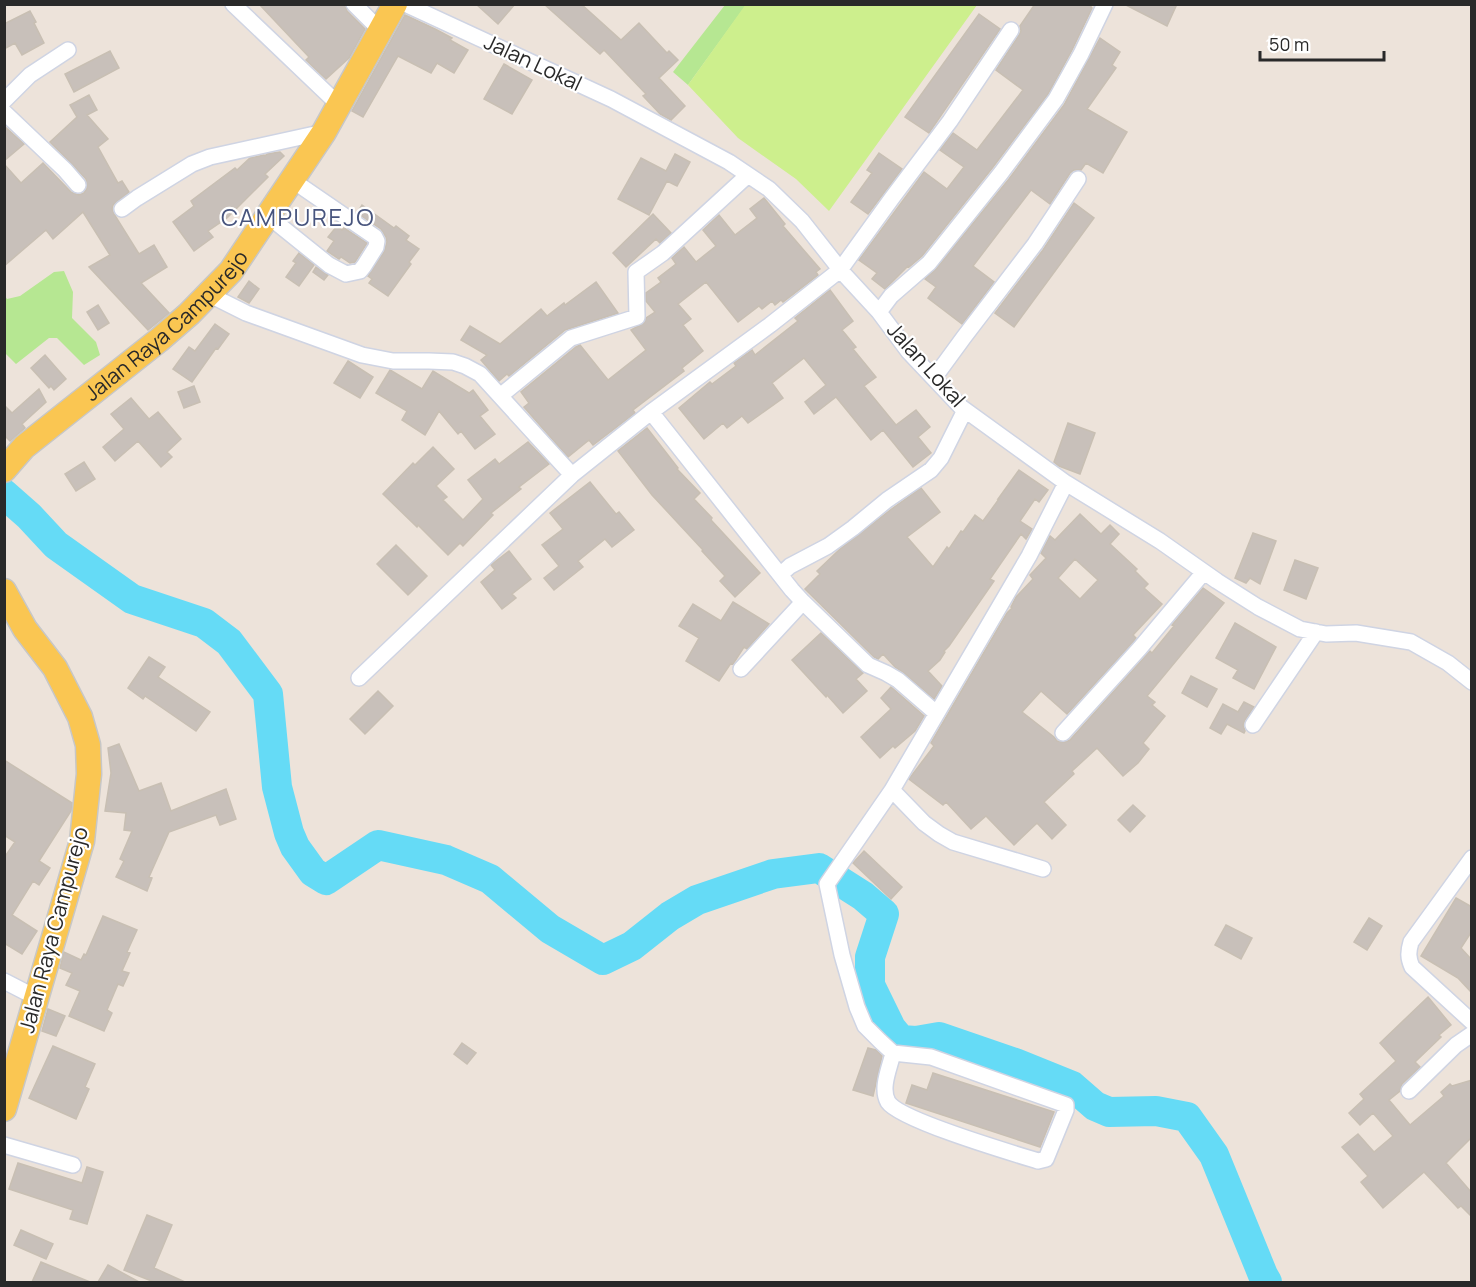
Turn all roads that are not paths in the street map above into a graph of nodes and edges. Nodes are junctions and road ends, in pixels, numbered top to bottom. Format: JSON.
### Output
{"nodes":[{"id":1,"x":233,"y":4,"type":"edge"},
{"id":2,"x":354,"y":4,"type":"edge"},
{"id":3,"x":395,"y":4,"type":"edge"},
{"id":4,"x":405,"y":4,"type":"edge"},
{"id":5,"x":1105,"y":4,"type":"edge"},
{"id":6,"x":380,"y":30,"type":"junction"},
{"id":7,"x":1011,"y":30,"type":"dead end"},
{"id":8,"x":68,"y":50,"type":"dead end"},
{"id":9,"x":4,"y":101,"type":"edge"},
{"id":10,"x":339,"y":105,"type":"junction"},
{"id":11,"x":4,"y":112,"type":"edge"},
{"id":12,"x":324,"y":132,"type":"junction"},
{"id":13,"x":748,"y":175,"type":"junction"},
{"id":14,"x":1078,"y":179,"type":"dead end"},
{"id":15,"x":292,"y":180,"type":"junction"},
{"id":16,"x":78,"y":185,"type":"dead end"},
{"id":17,"x":122,"y":209,"type":"dead end"},
{"id":18,"x":268,"y":216,"type":"junction"},
{"id":19,"x":840,"y":270,"type":"junction"},
{"id":20,"x":208,"y":294,"type":"junction"},
{"id":21,"x":879,"y":312,"type":"junction"},
{"id":22,"x":934,"y":378,"type":"junction"},
{"id":23,"x":500,"y":396,"type":"junction"},
{"id":24,"x":965,"y":410,"type":"junction"},
{"id":25,"x":651,"y":412,"type":"junction"},
{"id":26,"x":4,"y":470,"type":"edge"},
{"id":27,"x":572,"y":475,"type":"junction"},
{"id":28,"x":1066,"y":483,"type":"junction"},
{"id":29,"x":1204,"y":572,"type":"junction"},
{"id":30,"x":780,"y":575,"type":"junction"},
{"id":31,"x":4,"y":591,"type":"edge"},
{"id":32,"x":803,"y":602,"type":"junction"},
{"id":33,"x":1316,"y":632,"type":"junction"},
{"id":34,"x":741,"y":669,"type":"dead end"},
{"id":35,"x":359,"y":678,"type":"dead end"},
{"id":36,"x":1472,"y":682,"type":"edge"},
{"id":37,"x":936,"y":713,"type":"junction"},
{"id":38,"x":1253,"y":725,"type":"dead end"},
{"id":39,"x":1063,"y":733,"type":"dead end"},
{"id":40,"x":892,"y":790,"type":"junction"},
{"id":41,"x":1472,"y":858,"type":"edge"},
{"id":42,"x":1043,"y":869,"type":"dead end"},
{"id":43,"x":4,"y":981,"type":"edge"},
{"id":44,"x":37,"y":998,"type":"junction"},
{"id":45,"x":1472,"y":1022,"type":"edge"},
{"id":46,"x":1472,"y":1034,"type":"edge"},
{"id":47,"x":893,"y":1053,"type":"junction"},
{"id":48,"x":1409,"y":1091,"type":"dead end"},
{"id":49,"x":4,"y":1109,"type":"edge"},
{"id":50,"x":4,"y":1145,"type":"edge"},
{"id":51,"x":73,"y":1165,"type":"dead end"}],
"edges":[{"from":1,"to":10,"type":"street"},
{"from":2,"to":6,"type":"street"},
{"from":3,"to":6,"type":"main road","name":"Jalan Raya Campurejo"},
{"from":4,"to":13,"type":"street","name":"Jalan Lokal"},
{"from":5,"to":21,"type":"street"},
{"from":6,"to":10,"type":"main road","name":"Jalan Raya Campurejo"},
{"from":7,"to":19,"type":"street"},
{"from":8,"to":9,"type":"street"},
{"from":10,"to":12,"type":"main road","name":"Jalan Raya Campurejo"},
{"from":11,"to":16,"type":"street"},
{"from":12,"to":15,"type":"main road","name":"Jalan Raya Campurejo"},
{"from":12,"to":17,"type":"street"},
{"from":13,"to":19,"type":"street","name":"Jalan Lokal"},
{"from":13,"to":23,"type":"street"},
{"from":14,"to":22,"type":"street"},
{"from":15,"to":18,"type":"main road","name":"Jalan Raya Campurejo"},
{"from":15,"to":18,"type":"street"},
{"from":18,"to":20,"type":"main road","name":"Jalan Raya Campurejo"},
{"from":19,"to":21,"type":"street","name":"Jalan Lokal"},
{"from":19,"to":25,"type":"street"},
{"from":20,"to":23,"type":"street"},
{"from":20,"to":26,"type":"main road","name":"Jalan Raya Campurejo"},
{"from":21,"to":22,"type":"street","name":"Jalan Lokal"},
{"from":22,"to":24,"type":"street","name":"Jalan Lokal"},
{"from":23,"to":27,"type":"street"},
{"from":24,"to":28,"type":"street","name":"Jalan Lokal"},
{"from":24,"to":30,"type":"street"},
{"from":25,"to":27,"type":"street"},
{"from":25,"to":30,"type":"street"},
{"from":27,"to":35,"type":"street"},
{"from":28,"to":29,"type":"street","name":"Jalan Lokal"},
{"from":28,"to":37,"type":"street"},
{"from":29,"to":33,"type":"street","name":"Jalan Lokal"},
{"from":29,"to":39,"type":"street"},
{"from":30,"to":32,"type":"street"},
{"from":31,"to":44,"type":"main road","name":"Jalan Raya Campurejo"},
{"from":32,"to":34,"type":"street"},
{"from":32,"to":37,"type":"street"},
{"from":33,"to":36,"type":"street","name":"Jalan Lokal"},
{"from":33,"to":38,"type":"street"},
{"from":37,"to":40,"type":"street"},
{"from":40,"to":42,"type":"street"},
{"from":40,"to":47,"type":"street"},
{"from":41,"to":45,"type":"street"},
{"from":43,"to":44,"type":"street"},
{"from":44,"to":49,"type":"main road","name":"Jalan Raya Campurejo"},
{"from":46,"to":48,"type":"street"},
{"from":47,"to":47,"type":"street"},
{"from":50,"to":51,"type":"street"}]}
